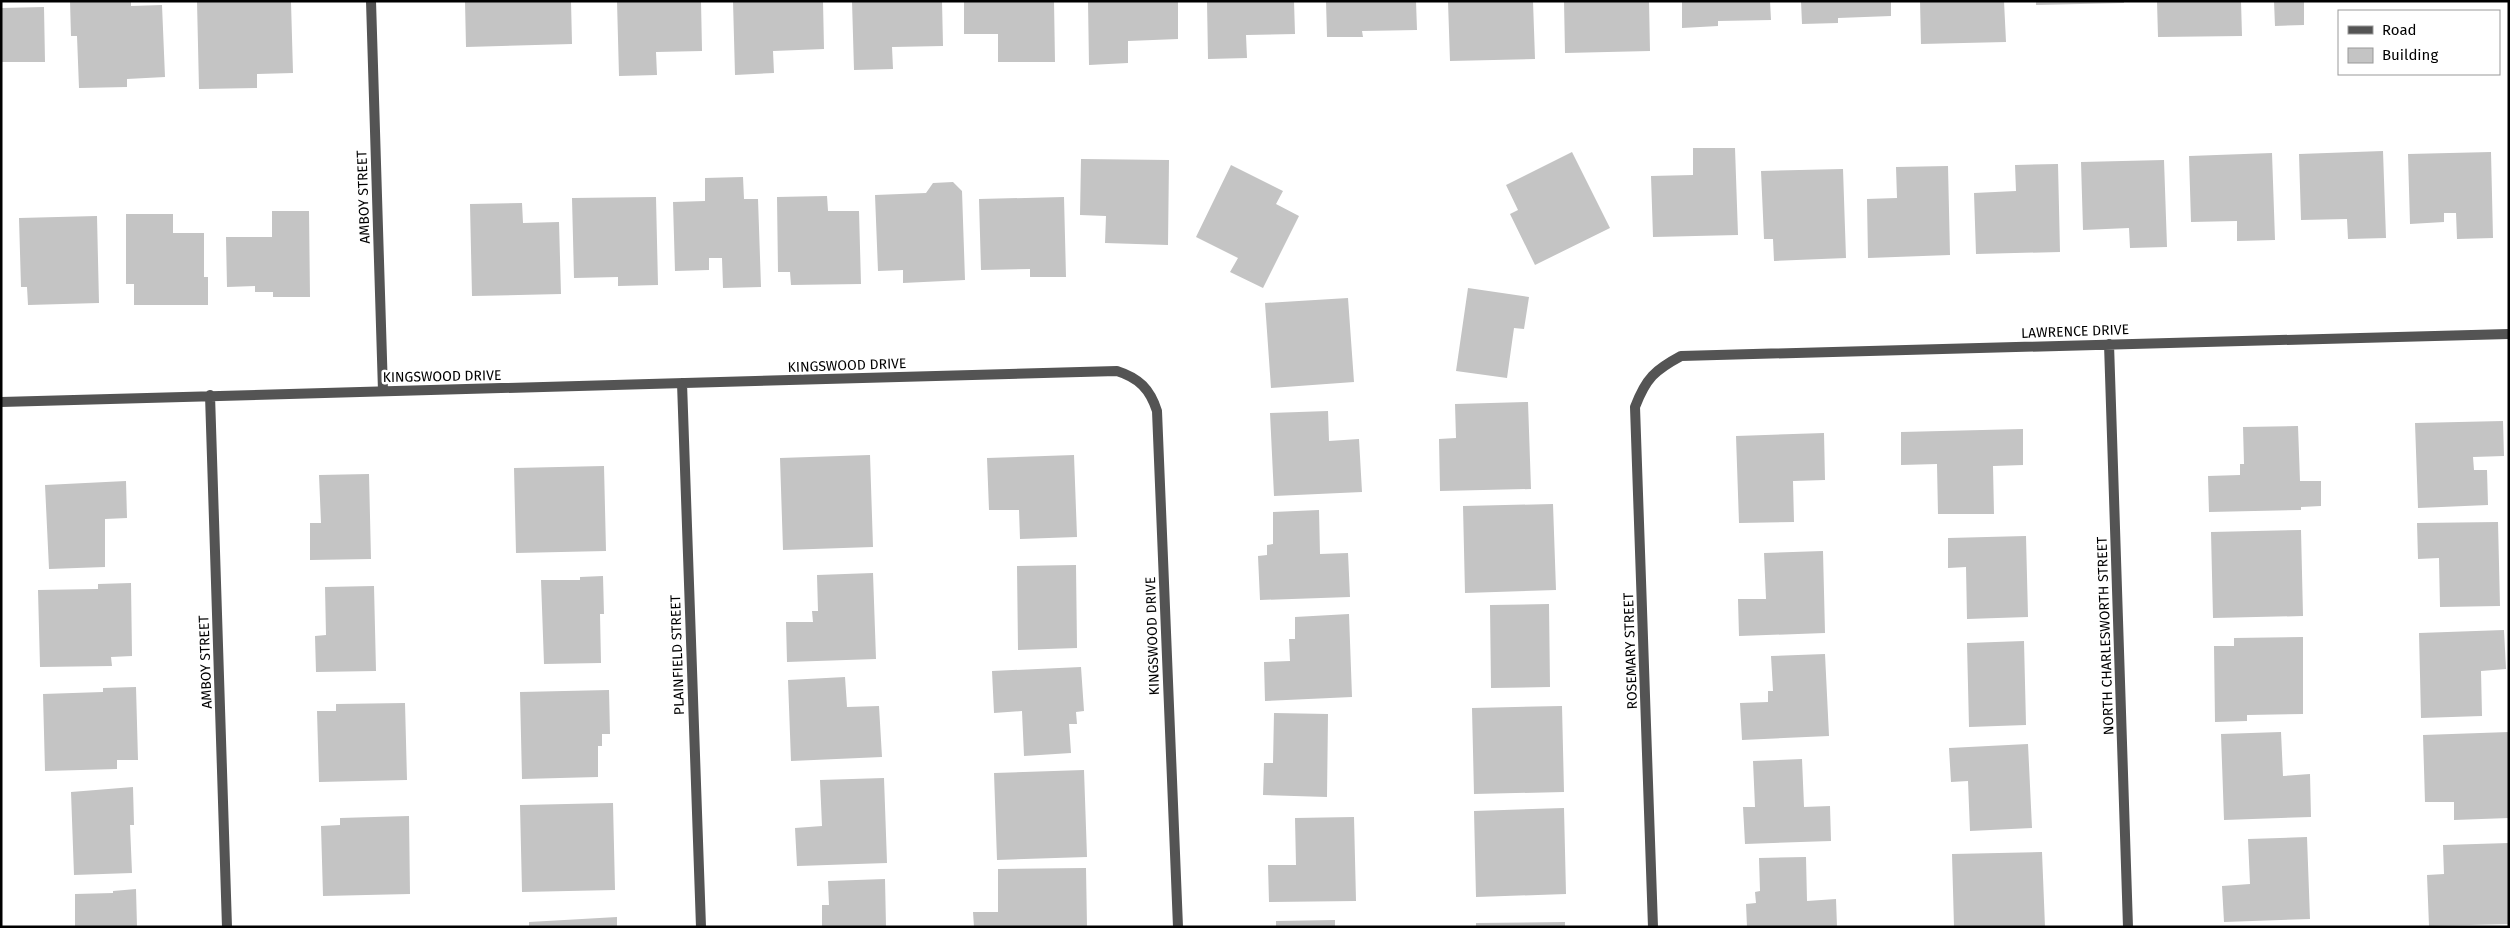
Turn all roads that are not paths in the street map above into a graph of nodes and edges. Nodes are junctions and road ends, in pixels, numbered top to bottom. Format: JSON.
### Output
{"nodes":[{"id":1,"x":371,"y":1,"type":"edge"},
{"id":2,"x":2509,"y":334,"type":"edge"},
{"id":3,"x":2109,"y":344,"type":"junction"},
{"id":4,"x":1649,"y":378,"type":"joint"},
{"id":5,"x":682,"y":383,"type":"junction"},
{"id":6,"x":383,"y":391,"type":"junction"},
{"id":7,"x":210,"y":396,"type":"junction"},
{"id":8,"x":1,"y":402,"type":"edge"},
{"id":9,"x":228,"y":927,"type":"edge"},
{"id":10,"x":701,"y":927,"type":"edge"},
{"id":11,"x":1178,"y":927,"type":"edge"},
{"id":12,"x":1653,"y":927,"type":"edge"},
{"id":13,"x":2128,"y":927,"type":"edge"}],
"edges":[{"from":1,"to":6,"type":"street","name":"AMBOY STREET"},
{"from":2,"to":3,"type":"street","name":"LAWRENCE DRIVE"},
{"from":3,"to":4,"type":"street","name":"LAWRENCE DRIVE"},
{"from":3,"to":13,"type":"street","name":"NORTH CHARLESWORTH STREET"},
{"from":4,"to":12,"type":"street","name":"ROSEMARY STREET"},
{"from":5,"to":6,"type":"street","name":"KINGSWOOD DRIVE"},
{"from":5,"to":10,"type":"street","name":"PLAINFIELD STREET"},
{"from":5,"to":11,"type":"street","name":"KINGSWOOD DRIVE"},
{"from":6,"to":7,"type":"street","name":"KINGSWOOD DRIVE"},
{"from":7,"to":8,"type":"street","name":"KINGSWOOD DRIVE"},
{"from":7,"to":9,"type":"street","name":"AMBOY STREET"}]}
